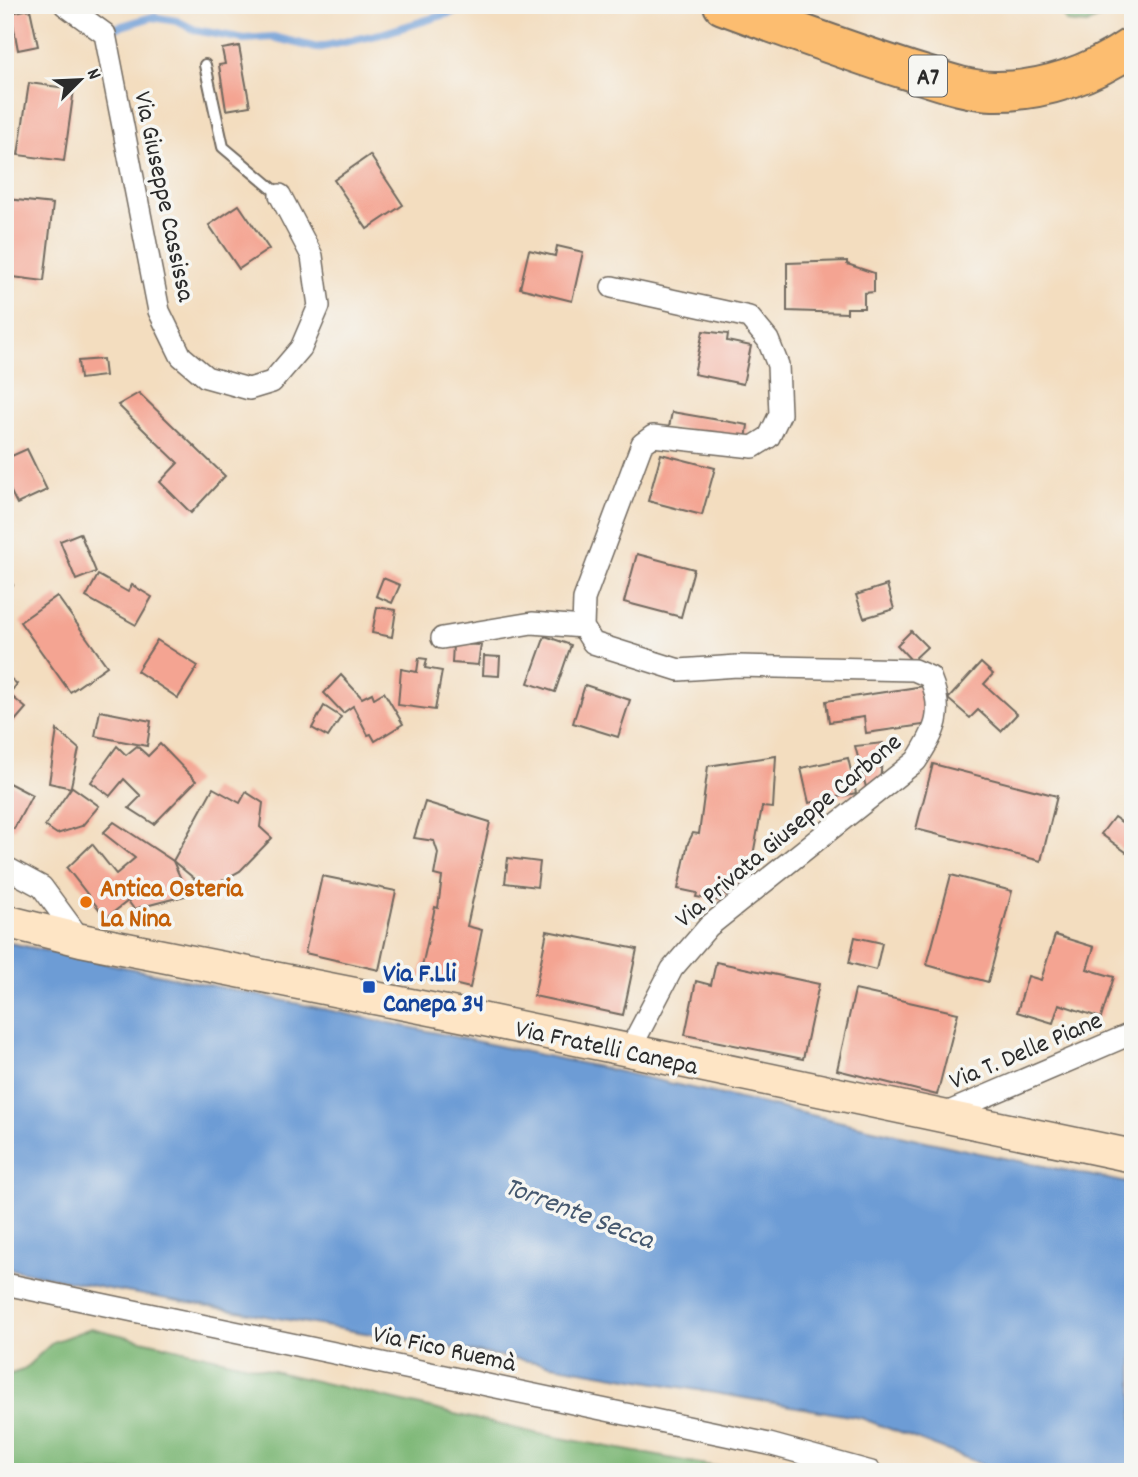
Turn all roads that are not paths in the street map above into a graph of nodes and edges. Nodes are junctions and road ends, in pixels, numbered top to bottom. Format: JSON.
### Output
{"nodes":[{"id":1,"x":65,"y":5,"type":"edge"},
{"id":2,"x":723,"y":5,"type":"edge"},
{"id":3,"x":1133,"y":46,"type":"edge"},
{"id":4,"x":205,"y":65,"type":"dead end"},
{"id":5,"x":280,"y":195,"type":"joint"},
{"id":6,"x":611,"y":287,"type":"dead end"},
{"id":7,"x":583,"y":627,"type":"junction"},
{"id":8,"x":442,"y":638,"type":"dead end"},
{"id":9,"x":5,"y":867,"type":"edge"},
{"id":10,"x":5,"y":921,"type":"edge"},
{"id":11,"x":81,"y":940,"type":"junction"},
{"id":12,"x":1133,"y":1033,"type":"edge"},
{"id":13,"x":629,"y":1051,"type":"junction"},
{"id":14,"x":940,"y":1116,"type":"junction"},
{"id":15,"x":1133,"y":1156,"type":"edge"},
{"id":16,"x":5,"y":1284,"type":"edge"},
{"id":17,"x":871,"y":1472,"type":"edge"}],
"edges":[{"from":1,"to":5,"type":"street","name":"Via Giuseppe Cassissa"},
{"from":2,"to":3,"type":"highway","number":"A7"},
{"from":4,"to":5,"type":"lane"},
{"from":6,"to":7,"type":"street"},
{"from":7,"to":8,"type":"street"},
{"from":7,"to":13,"type":"street","name":"Via Privata Giuseppe Carbone"},
{"from":9,"to":11,"type":"street"},
{"from":10,"to":11,"type":"main road","name":"Via Fratelli Canepa"},
{"from":11,"to":13,"type":"main road","name":"Via Fratelli Canepa"},
{"from":12,"to":14,"type":"street","name":"Via T. Delle Piane"},
{"from":13,"to":14,"type":"main road","name":"Via Fratelli Canepa"},
{"from":14,"to":15,"type":"main road","name":"Via Fratelli Canepa"},
{"from":16,"to":17,"type":"street","name":"Via Fico Ruemà"}]}
